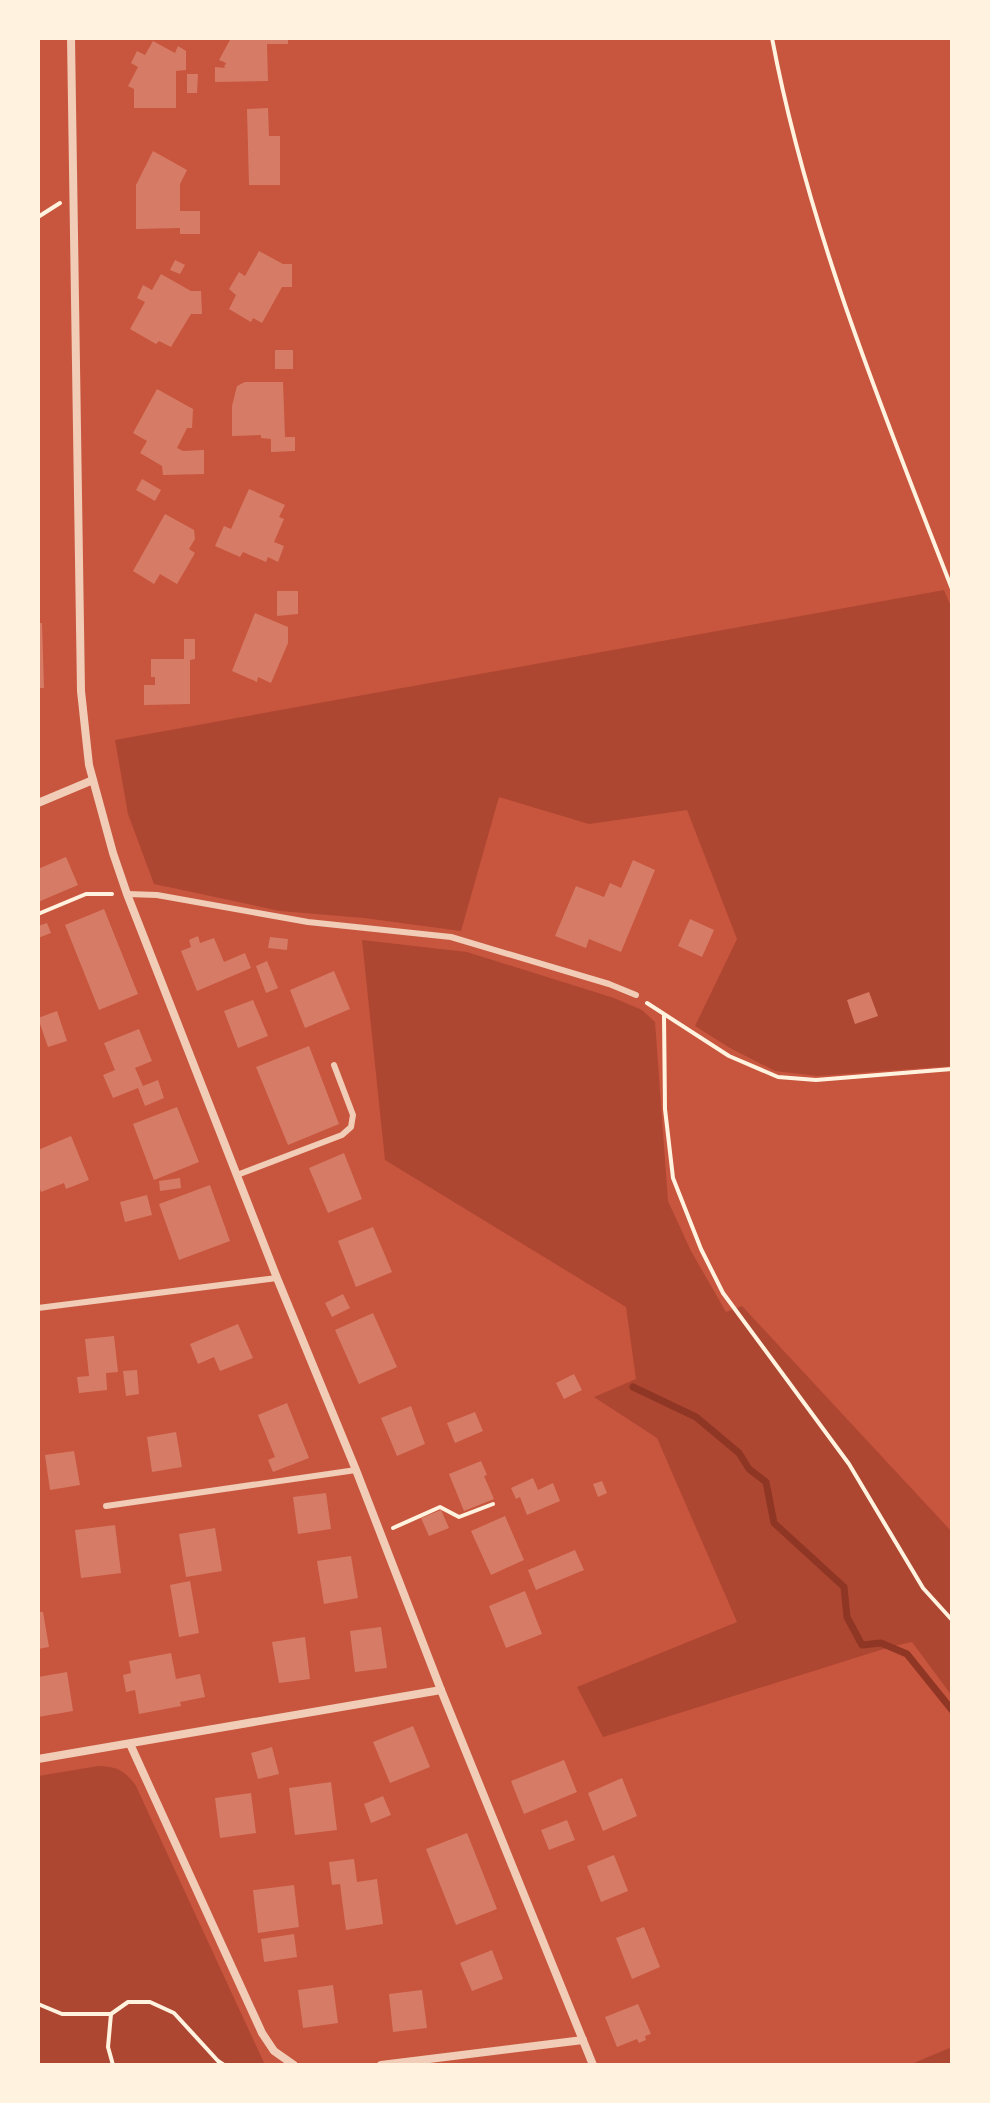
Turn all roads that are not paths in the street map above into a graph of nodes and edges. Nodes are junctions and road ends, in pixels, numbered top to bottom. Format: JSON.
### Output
{"nodes":[{"id":1,"x":71,"y":38,"type":"edge"},
{"id":2,"x":93,"y":780,"type":"junction"},
{"id":3,"x":38,"y":803,"type":"edge"},
{"id":4,"x":127,"y":894,"type":"junction"},
{"id":5,"x":636,"y":995,"type":"road end"},
{"id":6,"x":334,"y":1065,"type":"dead end"},
{"id":7,"x":237,"y":1175,"type":"junction"},
{"id":8,"x":277,"y":1278,"type":"junction"},
{"id":9,"x":38,"y":1308,"type":"edge"},
{"id":10,"x":356,"y":1470,"type":"junction"},
{"id":11,"x":106,"y":1506,"type":"dead end"},
{"id":12,"x":441,"y":1690,"type":"junction"},
{"id":13,"x":130,"y":1744,"type":"junction"},
{"id":14,"x":38,"y":1759,"type":"edge"},
{"id":15,"x":583,"y":2040,"type":"junction"},
{"id":16,"x":398,"y":2064,"type":"edge"},
{"id":17,"x":294,"y":2065,"type":"edge"},
{"id":18,"x":381,"y":2065,"type":"edge"},
{"id":19,"x":593,"y":2065,"type":"edge"}],
"edges":[{"from":1,"to":2,"type":"street"},
{"from":2,"to":3,"type":"street"},
{"from":2,"to":4,"type":"street"},
{"from":4,"to":5,"type":"lane"},
{"from":4,"to":7,"type":"street"},
{"from":6,"to":7,"type":"lane"},
{"from":7,"to":8,"type":"street"},
{"from":8,"to":9,"type":"lane"},
{"from":8,"to":10,"type":"street"},
{"from":10,"to":11,"type":"lane"},
{"from":10,"to":12,"type":"street"},
{"from":12,"to":13,"type":"street"},
{"from":12,"to":15,"type":"street"},
{"from":13,"to":14,"type":"street"},
{"from":13,"to":17,"type":"street"},
{"from":15,"to":16,"type":"street"},
{"from":15,"to":19,"type":"street"},
{"from":16,"to":18,"type":"street"}]}
